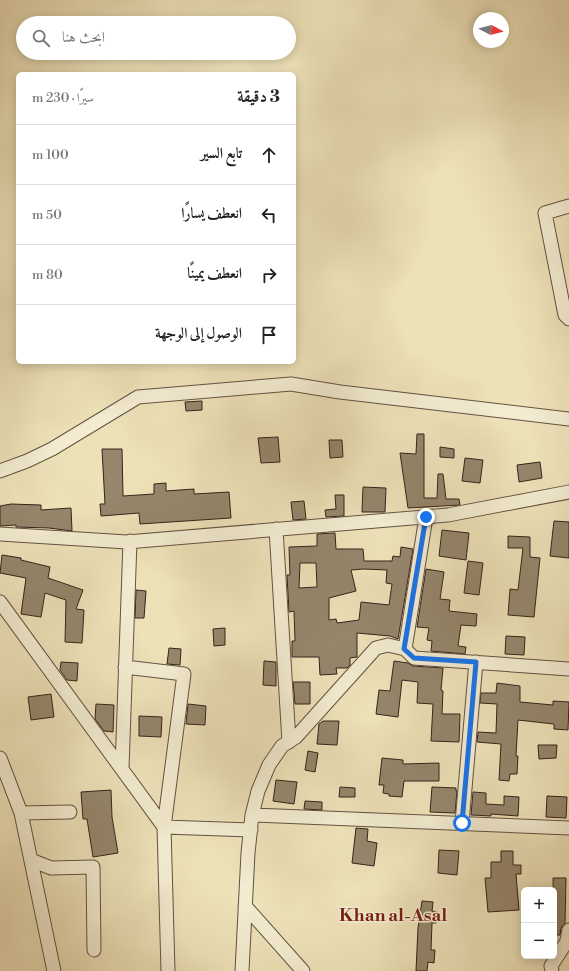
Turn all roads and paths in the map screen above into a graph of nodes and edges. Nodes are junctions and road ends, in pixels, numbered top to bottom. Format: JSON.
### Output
{"nodes":[{"id":1,"x":569,"y":206,"type":"edge"},
{"id":2,"x":569,"y":319,"type":"edge"},
{"id":3,"x":569,"y":419,"type":"edge"},
{"id":4,"x":0,"y":471,"type":"edge"},
{"id":5,"x":569,"y":492,"type":"edge"},
{"id":6,"x":426,"y":517,"type":"junction"},
{"id":7,"x":276,"y":529,"type":"junction"},
{"id":8,"x":0,"y":534,"type":"edge"},
{"id":9,"x":130,"y":542,"type":"junction"},
{"id":10,"x":0,"y":602,"type":"edge"},
{"id":11,"x":404,"y":649,"type":"junction"},
{"id":12,"x":476,"y":662,"type":"junction"},
{"id":13,"x":125,"y":667,"type":"junction"},
{"id":14,"x":569,"y":669,"type":"edge"},
{"id":15,"x":289,"y":742,"type":"junction"},
{"id":16,"x":0,"y":758,"type":"edge"},
{"id":17,"x":122,"y":768,"type":"junction"},
{"id":18,"x":70,"y":812,"type":"dead end"},
{"id":19,"x":21,"y":813,"type":"junction"},
{"id":20,"x":252,"y":815,"type":"junction"},
{"id":21,"x":462,"y":823,"type":"junction"},
{"id":22,"x":164,"y":827,"type":"junction"},
{"id":23,"x":569,"y":828,"type":"edge"},
{"id":24,"x":251,"y":830,"type":"junction"},
{"id":25,"x":31,"y":860,"type":"junction"},
{"id":26,"x":245,"y":906,"type":"junction"},
{"id":27,"x":569,"y":930,"type":"edge"},
{"id":28,"x":94,"y":950,"type":"dead end"},
{"id":29,"x":54,"y":971,"type":"edge"},
{"id":30,"x":168,"y":971,"type":"edge"},
{"id":31,"x":242,"y":971,"type":"edge"},
{"id":32,"x":303,"y":971,"type":"edge"},
{"id":33,"x":552,"y":971,"type":"edge"}],
"edges":[{"from":1,"to":2,"type":"street"},
{"from":3,"to":4,"type":"street"},
{"from":5,"to":6,"type":"street"},
{"from":6,"to":7,"type":"street"},
{"from":6,"to":11,"type":"street"},
{"from":7,"to":9,"type":"street"},
{"from":7,"to":15,"type":"street"},
{"from":8,"to":9,"type":"street"},
{"from":9,"to":13,"type":"street"},
{"from":10,"to":17,"type":"street"},
{"from":11,"to":12,"type":"street"},
{"from":11,"to":15,"type":"street"},
{"from":12,"to":14,"type":"street"},
{"from":12,"to":21,"type":"street"},
{"from":13,"to":17,"type":"street"},
{"from":13,"to":22,"type":"street"},
{"from":15,"to":20,"type":"street"},
{"from":16,"to":19,"type":"street"},
{"from":17,"to":22,"type":"street"},
{"from":18,"to":19,"type":"street"},
{"from":19,"to":25,"type":"street"},
{"from":20,"to":21,"type":"street"},
{"from":20,"to":24,"type":"street"},
{"from":21,"to":23,"type":"street"},
{"from":22,"to":24,"type":"street"},
{"from":22,"to":30,"type":"street"},
{"from":24,"to":26,"type":"street"},
{"from":25,"to":28,"type":"street"},
{"from":25,"to":29,"type":"street"},
{"from":26,"to":31,"type":"street"},
{"from":26,"to":32,"type":"street"},
{"from":27,"to":33,"type":"street"}]}
